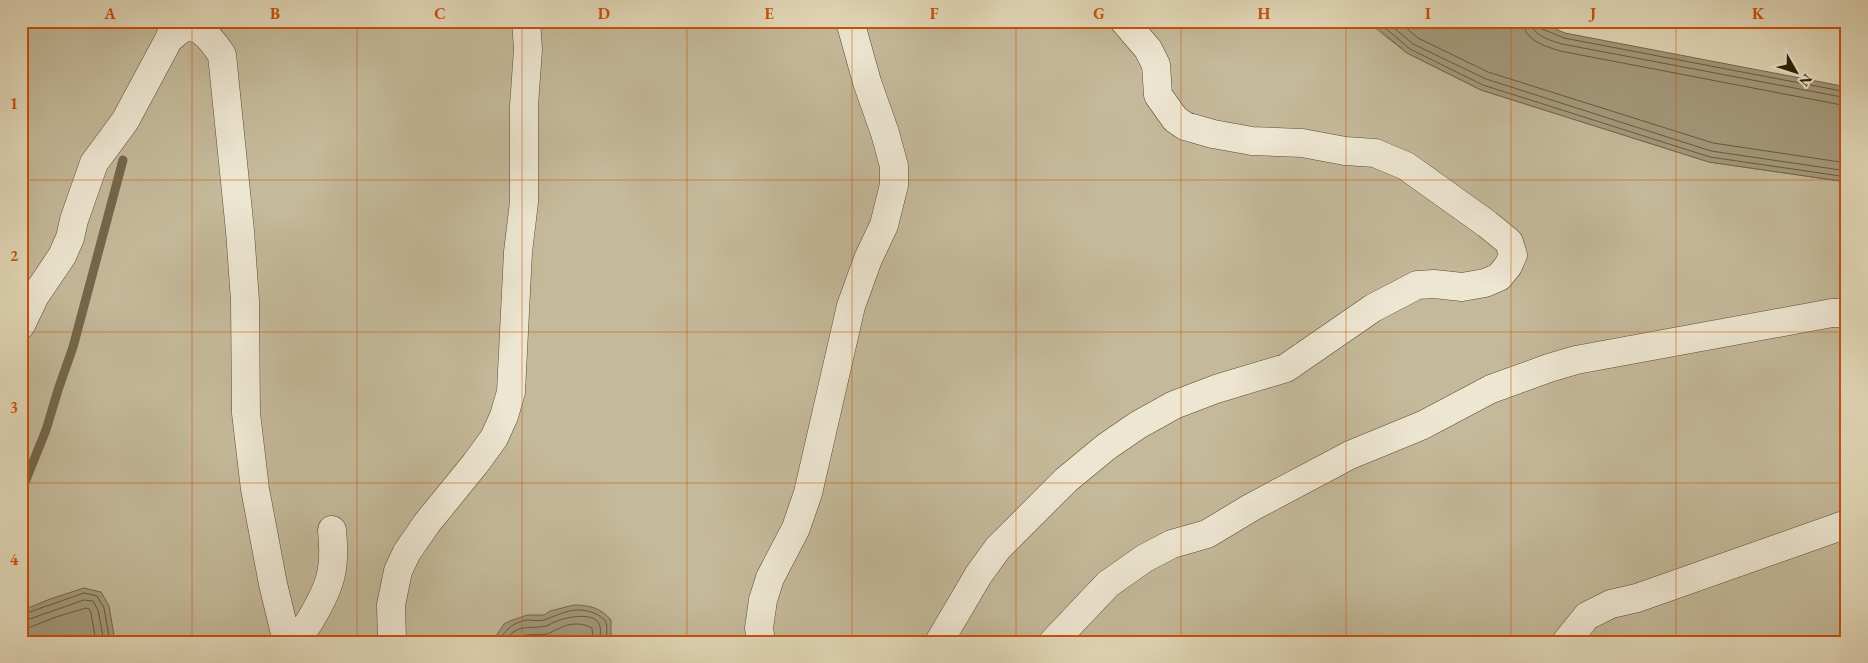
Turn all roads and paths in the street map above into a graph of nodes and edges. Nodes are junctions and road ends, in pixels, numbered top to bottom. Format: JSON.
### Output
{"nodes":[{"id":1,"x":526,"y":21,"type":"edge"},
{"id":2,"x":850,"y":21,"type":"edge"},
{"id":3,"x":1124,"y":21,"type":"edge"},
{"id":4,"x":173,"y":30,"type":"edge"},
{"id":5,"x":1847,"y":313,"type":"edge"},
{"id":6,"x":21,"y":325,"type":"edge"},
{"id":7,"x":1847,"y":524,"type":"edge"},
{"id":8,"x":332,"y":530,"type":"dead end"},
{"id":9,"x":939,"y":639,"type":"edge"},
{"id":10,"x":287,"y":642,"type":"edge"},
{"id":11,"x":297,"y":642,"type":"edge"},
{"id":12,"x":392,"y":642,"type":"edge"},
{"id":13,"x":761,"y":642,"type":"edge"},
{"id":14,"x":1053,"y":642,"type":"edge"},
{"id":15,"x":1566,"y":642,"type":"edge"}],
"edges":[{"from":1,"to":12,"type":"lane"},
{"from":2,"to":13,"type":"lane"},
{"from":3,"to":9,"type":"lane"},
{"from":4,"to":6,"type":"lane"},
{"from":4,"to":10,"type":"lane"},
{"from":5,"to":14,"type":"lane"},
{"from":7,"to":15,"type":"lane"},
{"from":8,"to":11,"type":"lane"}]}
